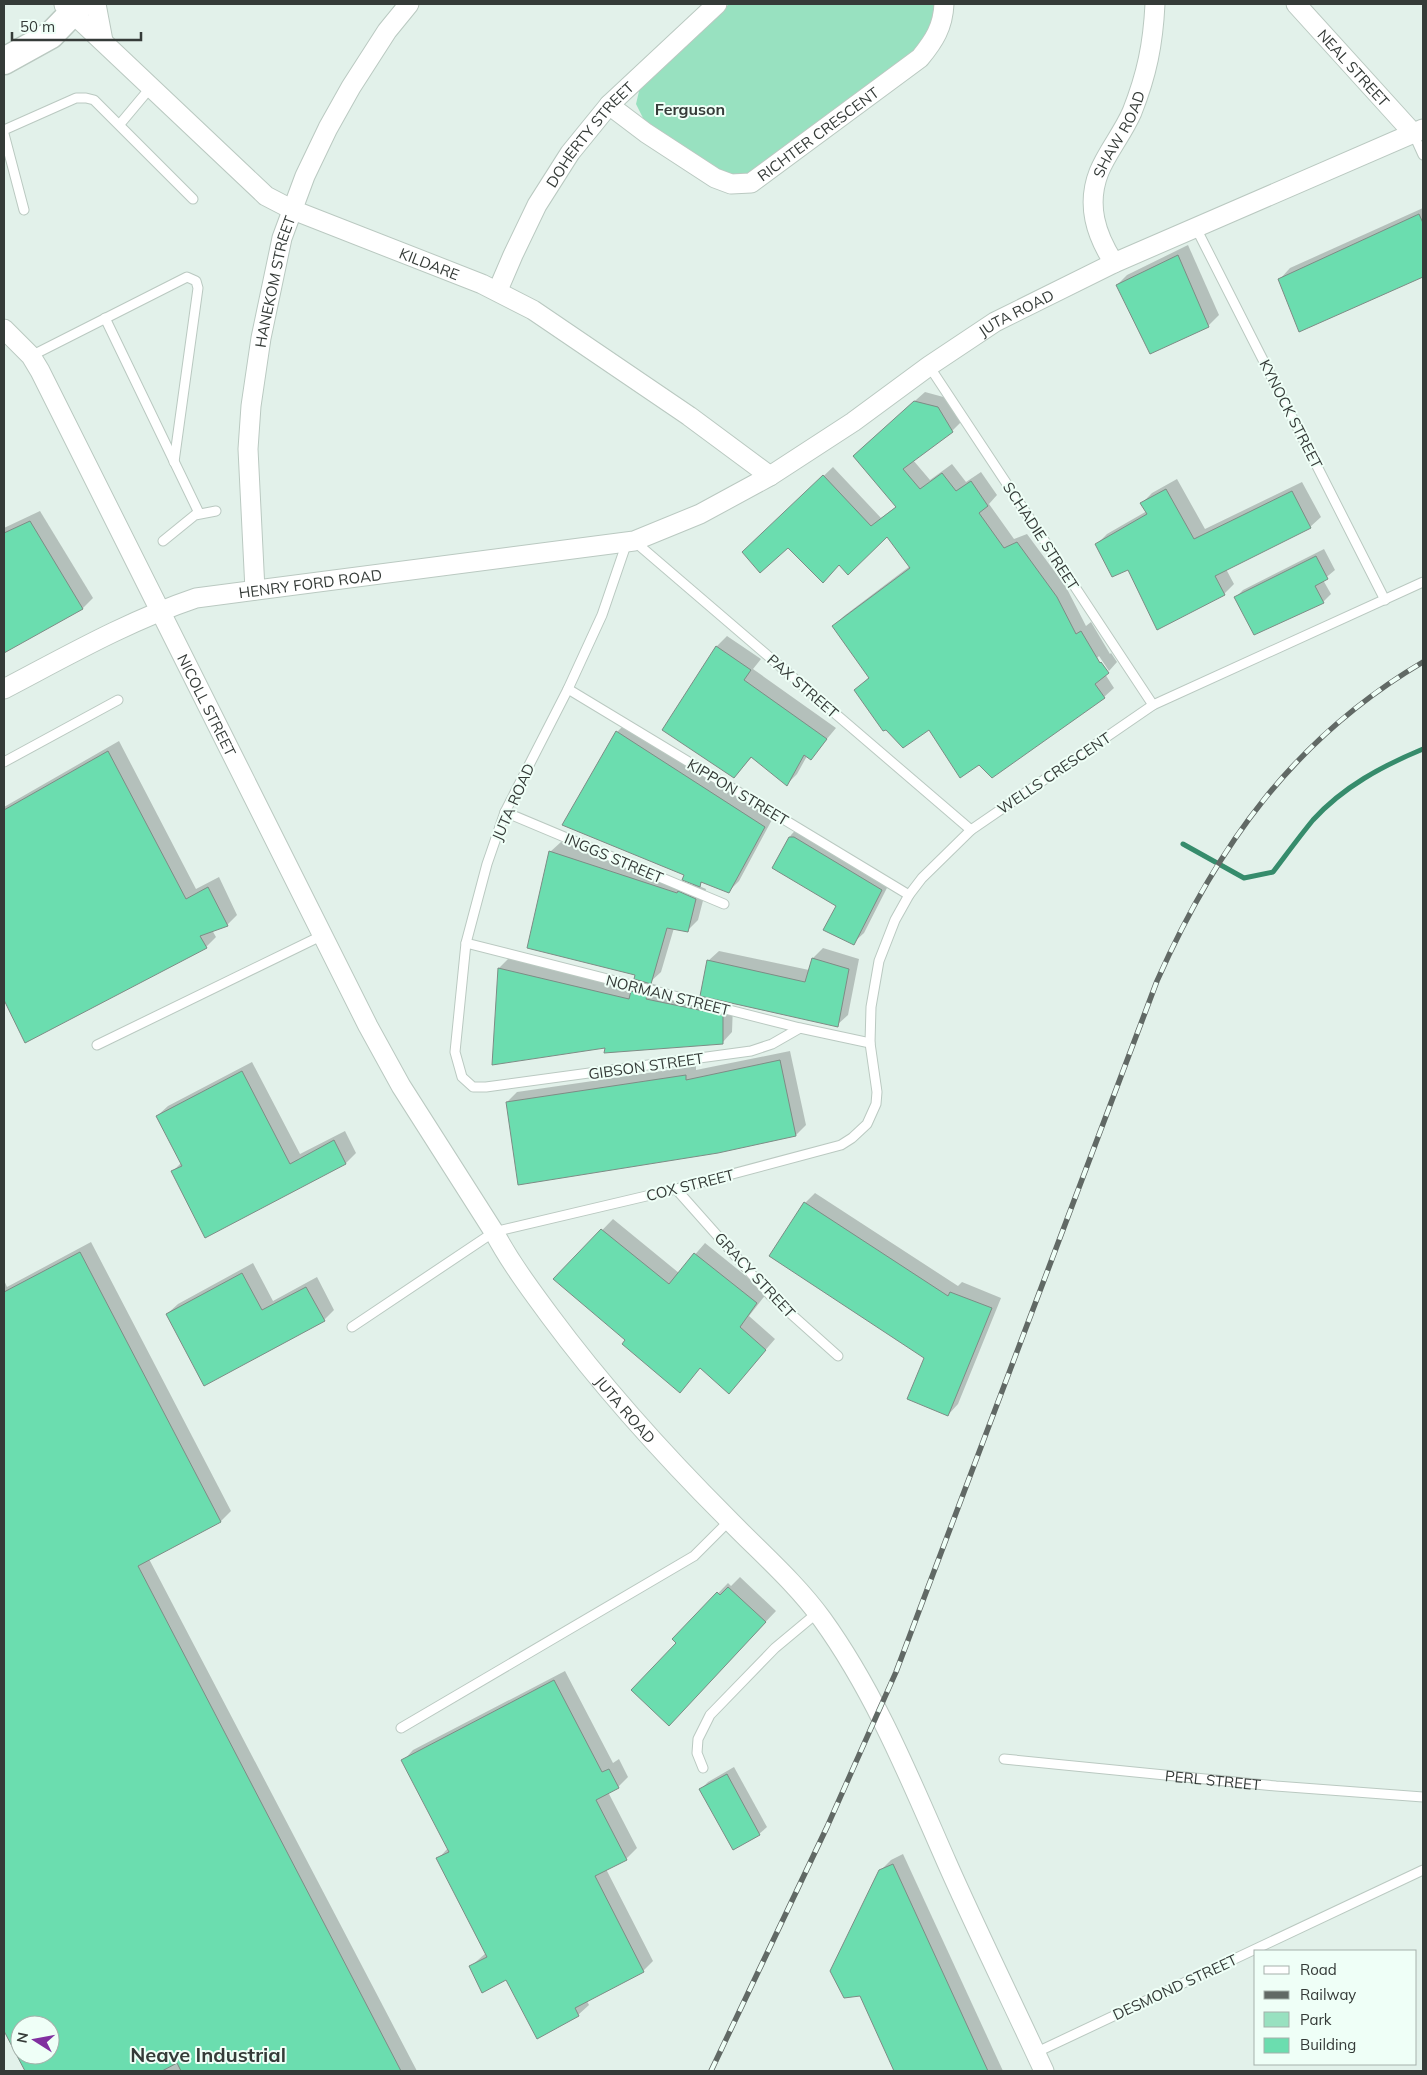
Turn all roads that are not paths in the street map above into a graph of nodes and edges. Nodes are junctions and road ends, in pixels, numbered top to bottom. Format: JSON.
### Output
{"nodes":[{"id":1,"x":409,"y":4,"type":"edge"},
{"id":2,"x":717,"y":4,"type":"edge"},
{"id":3,"x":944,"y":4,"type":"edge"},
{"id":4,"x":1155,"y":4,"type":"edge"},
{"id":5,"x":1296,"y":4,"type":"edge"},
{"id":6,"x":78,"y":6,"type":"edge"},
{"id":7,"x":4,"y":61,"type":"edge"},
{"id":8,"x":151,"y":87,"type":"junction"},
{"id":9,"x":609,"y":105,"type":"junction"},
{"id":10,"x":120,"y":124,"type":"junction"},
{"id":11,"x":4,"y":130,"type":"edge"},
{"id":12,"x":1418,"y":131,"type":"edge"},
{"id":13,"x":4,"y":134,"type":"edge"},
{"id":14,"x":1423,"y":155,"type":"edge"},
{"id":15,"x":193,"y":199,"type":"dead end"},
{"id":16,"x":24,"y":210,"type":"dead end"},
{"id":17,"x":292,"y":210,"type":"junction"},
{"id":18,"x":1196,"y":228,"type":"junction"},
{"id":19,"x":1114,"y":263,"type":"junction"},
{"id":20,"x":498,"y":290,"type":"junction"},
{"id":21,"x":105,"y":318,"type":"junction"},
{"id":22,"x":4,"y":329,"type":"edge"},
{"id":23,"x":31,"y":356,"type":"junction"},
{"id":24,"x":929,"y":366,"type":"junction"},
{"id":25,"x":174,"y":462,"type":"junction"},
{"id":26,"x":770,"y":476,"type":"junction"},
{"id":27,"x":216,"y":511,"type":"dead end"},
{"id":28,"x":199,"y":513,"type":"junction"},
{"id":29,"x":162,"y":541,"type":"dead end"},
{"id":30,"x":631,"y":542,"type":"junction"},
{"id":31,"x":1423,"y":582,"type":"edge"},
{"id":32,"x":255,"y":590,"type":"junction"},
{"id":33,"x":1385,"y":600,"type":"junction"},
{"id":34,"x":160,"y":610,"type":"junction"},
{"id":35,"x":4,"y":689,"type":"edge"},
{"id":36,"x":568,"y":689,"type":"junction"},
{"id":37,"x":118,"y":700,"type":"dead end"},
{"id":38,"x":1153,"y":705,"type":"junction"},
{"id":39,"x":4,"y":762,"type":"edge"},
{"id":40,"x":505,"y":812,"type":"junction"},
{"id":41,"x":971,"y":830,"type":"junction"},
{"id":42,"x":909,"y":895,"type":"junction"},
{"id":43,"x":724,"y":904,"type":"dead end"},
{"id":44,"x":322,"y":935,"type":"junction"},
{"id":45,"x":466,"y":943,"type":"junction"},
{"id":46,"x":800,"y":1028,"type":"junction"},
{"id":47,"x":870,"y":1043,"type":"junction"},
{"id":48,"x":97,"y":1045,"type":"dead end"},
{"id":49,"x":401,"y":1086,"type":"joint"},
{"id":50,"x":486,"y":1087,"type":"joint"},
{"id":51,"x":873,"y":1114,"type":"joint"},
{"id":52,"x":676,"y":1189,"type":"junction"},
{"id":53,"x":494,"y":1232,"type":"junction"},
{"id":54,"x":352,"y":1327,"type":"dead end"},
{"id":55,"x":838,"y":1356,"type":"dead end"},
{"id":56,"x":729,"y":1521,"type":"junction"},
{"id":57,"x":817,"y":1613,"type":"junction"},
{"id":58,"x":401,"y":1728,"type":"dead end"},
{"id":59,"x":1004,"y":1759,"type":"dead end"},
{"id":60,"x":703,"y":1768,"type":"dead end"},
{"id":61,"x":1423,"y":1797,"type":"edge"},
{"id":62,"x":1423,"y":1870,"type":"edge"},
{"id":63,"x":1036,"y":2053,"type":"junction"},
{"id":64,"x":1044,"y":2071,"type":"edge"}],
"edges":[{"from":1,"to":17,"type":"street","name":"HANEKOM STREET"},
{"from":2,"to":9,"type":"street","name":"DOHERTY STREET"},
{"from":3,"to":9,"type":"street","name":"RICHTER CRESCENT"},
{"from":4,"to":19,"type":"street","name":"SHAW ROAD"},
{"from":5,"to":12,"type":"street","name":"NEAL STREET"},
{"from":6,"to":7,"type":"street"},
{"from":6,"to":8,"type":"street","name":"KILDARE"},
{"from":8,"to":10,"type":"lane"},
{"from":8,"to":17,"type":"street","name":"KILDARE"},
{"from":9,"to":20,"type":"street","name":"DOHERTY STREET"},
{"from":10,"to":11,"type":"lane"},
{"from":10,"to":15,"type":"lane"},
{"from":12,"to":14,"type":"lane"},
{"from":12,"to":18,"type":"street","name":"JUTA ROAD"},
{"from":13,"to":16,"type":"lane"},
{"from":17,"to":20,"type":"street","name":"KILDARE"},
{"from":17,"to":32,"type":"street","name":"HANEKOM STREET"},
{"from":18,"to":19,"type":"street","name":"JUTA ROAD"},
{"from":18,"to":33,"type":"lane","name":"KYNOCK STREET"},
{"from":19,"to":24,"type":"street","name":"JUTA ROAD"},
{"from":20,"to":26,"type":"street","name":"KILDARE"},
{"from":21,"to":23,"type":"lane"},
{"from":21,"to":25,"type":"lane"},
{"from":21,"to":25,"type":"lane"},
{"from":22,"to":23,"type":"street","name":"NICOLL STREET"},
{"from":23,"to":34,"type":"street","name":"NICOLL STREET"},
{"from":24,"to":26,"type":"street","name":"JUTA ROAD"},
{"from":24,"to":38,"type":"lane","name":"SCHADIE STREET"},
{"from":25,"to":28,"type":"lane"},
{"from":26,"to":30,"type":"street","name":"JUTA ROAD"},
{"from":27,"to":28,"type":"lane"},
{"from":28,"to":29,"type":"lane"},
{"from":30,"to":32,"type":"street","name":"HENRY FORD ROAD"},
{"from":30,"to":36,"type":"lane","name":"JUTA ROAD"},
{"from":30,"to":41,"type":"lane","name":"PAX STREET"},
{"from":31,"to":33,"type":"lane","name":"WELLS CRESCENT"},
{"from":32,"to":34,"type":"street","name":"HENRY FORD ROAD"},
{"from":33,"to":38,"type":"lane","name":"WELLS CRESCENT"},
{"from":34,"to":35,"type":"street","name":"HENRY FORD ROAD"},
{"from":34,"to":44,"type":"street","name":"NICOLL STREET"},
{"from":36,"to":40,"type":"lane","name":"JUTA ROAD"},
{"from":36,"to":42,"type":"lane","name":"KIPPON STREET"},
{"from":37,"to":39,"type":"lane"},
{"from":38,"to":41,"type":"lane","name":"WELLS CRESCENT"},
{"from":40,"to":43,"type":"lane","name":"INGGS STREET"},
{"from":40,"to":45,"type":"lane","name":"JUTA ROAD"},
{"from":41,"to":42,"type":"lane","name":"WELLS CRESCENT"},
{"from":42,"to":47,"type":"lane","name":"WELLS CRESCENT"},
{"from":44,"to":48,"type":"lane"},
{"from":44,"to":49,"type":"street","name":"NICOLL STREET"},
{"from":45,"to":46,"type":"lane","name":"NORMAN STREET"},
{"from":45,"to":50,"type":"lane","name":"JUTA ROAD"},
{"from":46,"to":47,"type":"lane","name":"NORMAN STREET"},
{"from":46,"to":50,"type":"lane","name":"GIBSON STREET"},
{"from":47,"to":51,"type":"lane","name":"WELLS CRESCENT"},
{"from":49,"to":53,"type":"street","name":"JUTA ROAD"},
{"from":51,"to":52,"type":"lane","name":"COX STREET"},
{"from":52,"to":53,"type":"lane","name":"COX STREET"},
{"from":52,"to":55,"type":"lane","name":"GRACY STREET"},
{"from":53,"to":54,"type":"lane"},
{"from":53,"to":56,"type":"street","name":"JUTA ROAD"},
{"from":56,"to":57,"type":"street","name":"JUTA ROAD"},
{"from":56,"to":58,"type":"lane"},
{"from":57,"to":60,"type":"lane"},
{"from":57,"to":63,"type":"street","name":"JUTA ROAD"},
{"from":59,"to":61,"type":"lane","name":"PERL STREET"},
{"from":62,"to":63,"type":"lane","name":"DESMOND STREET"},
{"from":63,"to":64,"type":"street"}]}
